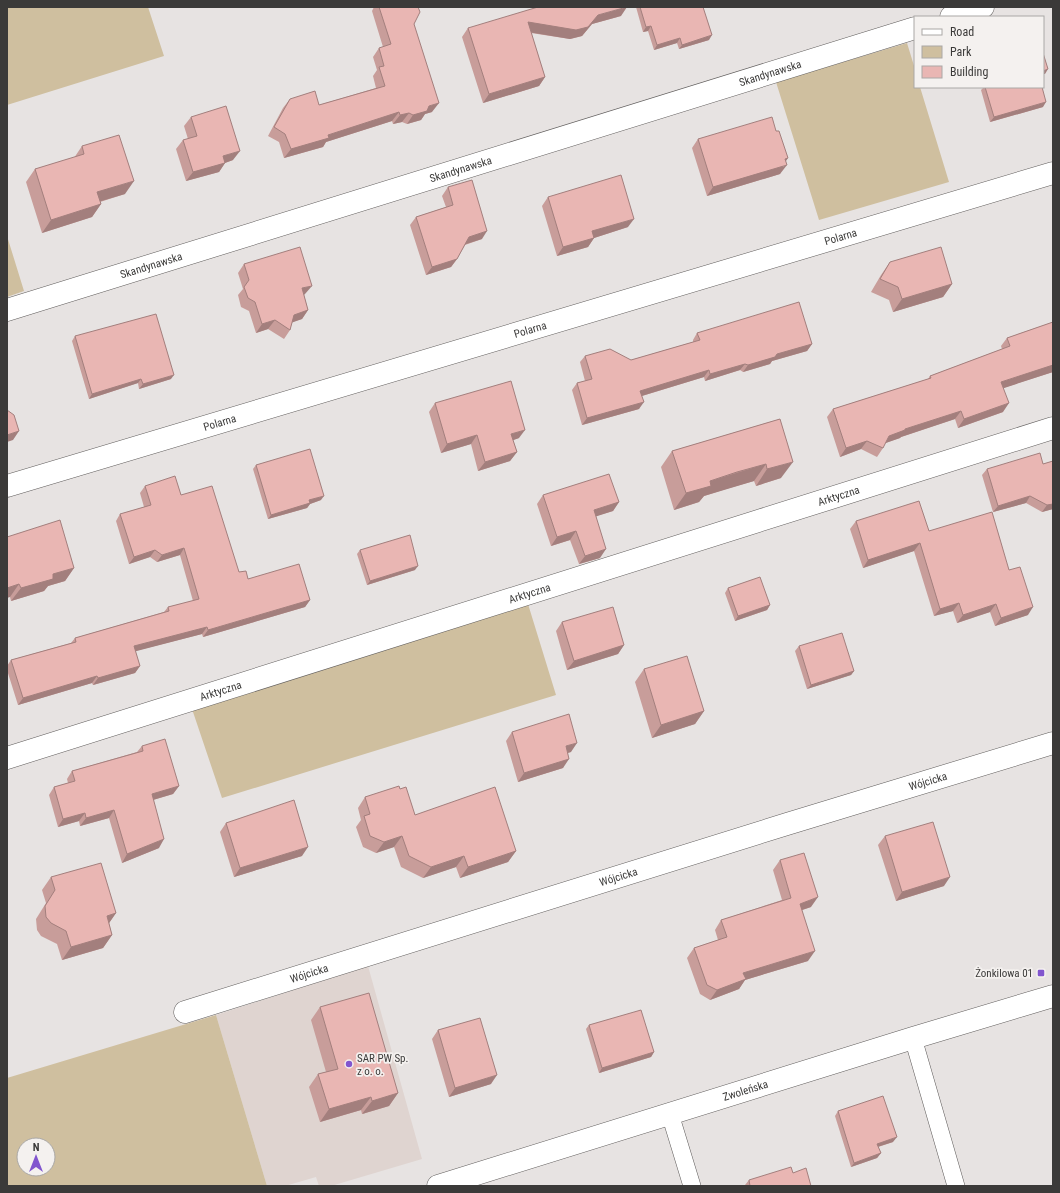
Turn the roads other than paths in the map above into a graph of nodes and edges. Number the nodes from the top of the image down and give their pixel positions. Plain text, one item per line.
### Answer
1 (983, 7) edge
2 (954, 16) edge
3 (914, 28) edge
4 (1053, 173) edge
5 (7, 310) edge
6 (1053, 428) edge
7 (7, 486) edge
8 (1053, 743) edge
9 (7, 758) edge
10 (1053, 996) edge
11 (185, 1012) dead end
12 (913, 1038) junction
13 (670, 1114) junction
14 (438, 1186) edge
15 (692, 1186) edge
16 (956, 1186) edge

1 - 2 street
3 - 5 street, Skandynawska
4 - 7 street, Polarna
6 - 9 street, Arktyczna
8 - 11 street, Wójcicka
10 - 12 street, Zwoleńska
12 - 13 street, Zwoleńska
12 - 16 lane
13 - 14 street, Zwoleńska
13 - 15 lane

